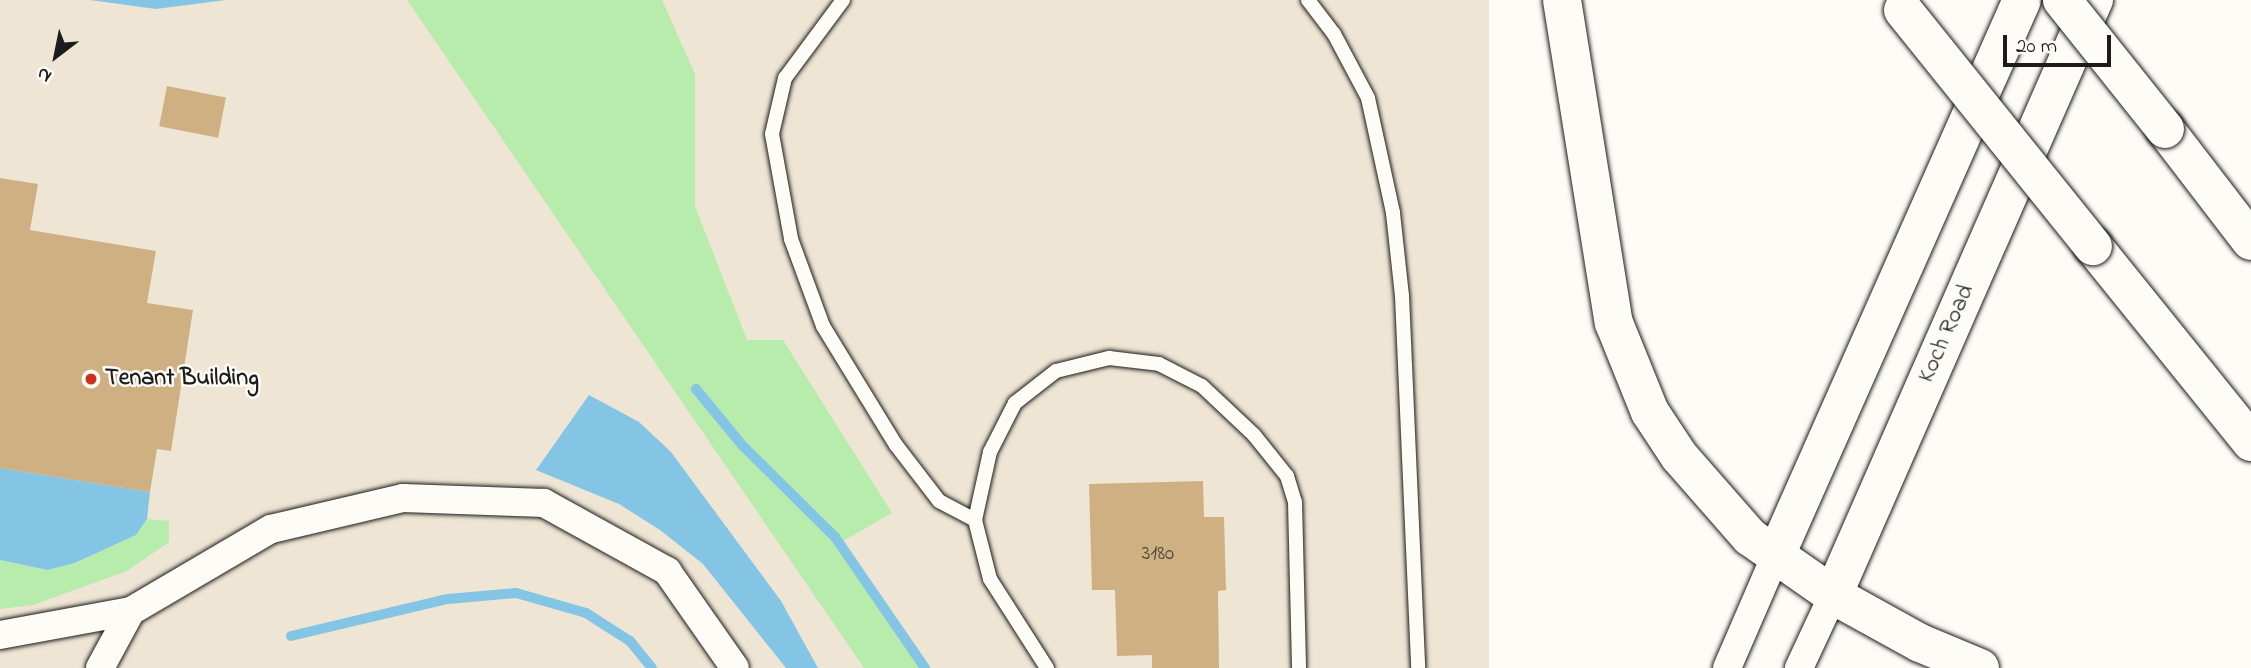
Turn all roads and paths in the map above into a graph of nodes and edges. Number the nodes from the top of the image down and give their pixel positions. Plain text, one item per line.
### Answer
1 (843, 0) edge
2 (1308, 0) edge
3 (1562, 0) edge
4 (2022, 0) edge
5 (2062, 0) edge
6 (2094, 0) edge
7 (1899, 5) edge
8 (2251, 241) edge
9 (2251, 442) edge
10 (975, 520) junction
11 (1776, 555) junction
12 (1833, 595) junction
13 (131, 611) junction
14 (0, 635) edge
15 (100, 668) edge
16 (735, 668) edge
17 (1046, 668) edge
18 (1299, 668) edge
19 (1418, 668) edge
20 (1727, 668) edge
21 (1799, 668) edge
22 (1980, 668) edge

1 - 10 lane
2 - 19 lane
3 - 11 main road
4 - 11 main road
5 - 8 main road, bridge
6 - 12 main road, Koch Road
7 - 9 main road, bridge
10 - 17 lane
10 - 18 lane
11 - 12 main road
11 - 20 street
12 - 21 street, Koch Road
12 - 22 main road
13 - 14 street
13 - 15 street
13 - 16 street

